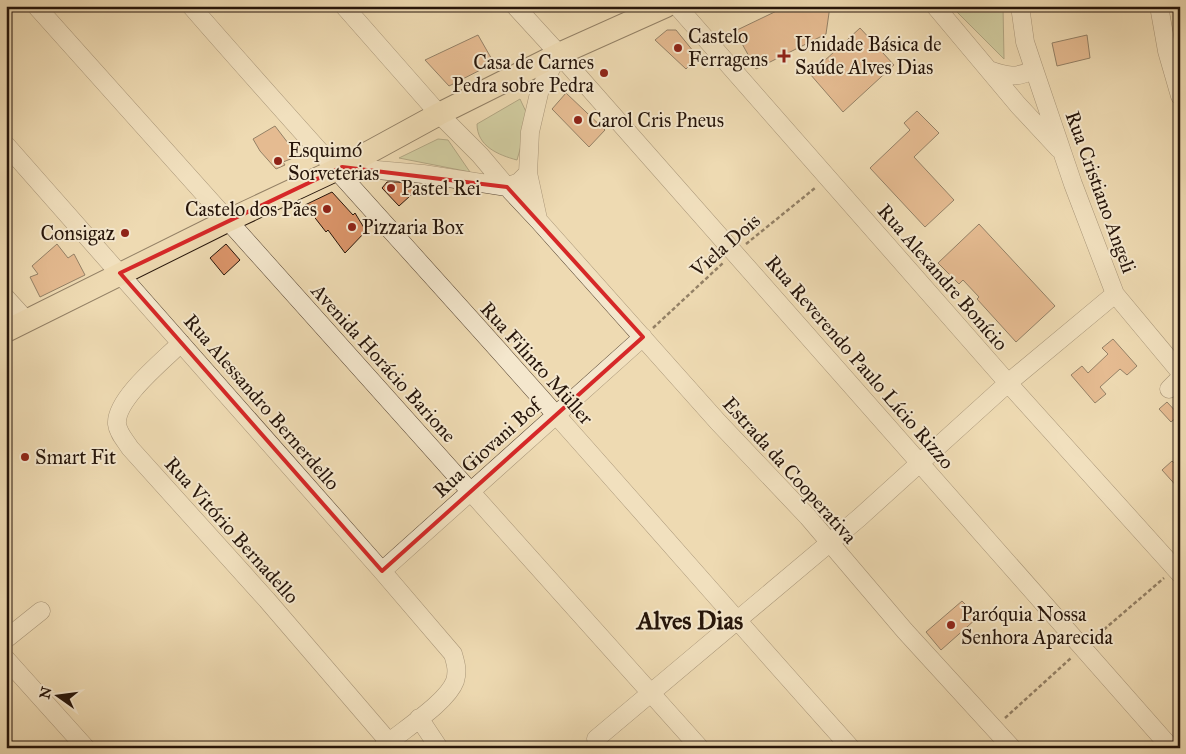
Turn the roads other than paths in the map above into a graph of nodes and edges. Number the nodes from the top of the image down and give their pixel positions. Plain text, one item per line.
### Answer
1 (36, 6) edge
2 (191, 6) edge
3 (515, 6) edge
4 (666, 6) edge
5 (677, 6) edge
6 (935, 6) edge
7 (1020, 6) edge
8 (1159, 6) edge
9 (345, 7) edge
10 (1173, 50) edge
11 (559, 54) junction
12 (1034, 69) junction
13 (989, 70) junction
14 (1180, 96) edge
15 (439, 114) junction
16 (6, 145) edge
17 (1063, 154) junction
18 (480, 155) junction
19 (338, 168) junction
20 (527, 174) junction
21 (506, 187) junction
22 (538, 220) junction
23 (227, 221) junction
24 (120, 273) junction
25 (1115, 294) junction
26 (6, 298) edge
27 (27, 321) junction
28 (6, 331) edge
29 (643, 338) junction
30 (181, 343) junction
31 (1180, 372) edge
32 (1008, 383) junction
33 (556, 415) junction
34 (920, 461) junction
35 (470, 492) junction
36 (828, 542) junction
37 (382, 571) junction
38 (1177, 571) edge
39 (41, 611) dead end
40 (736, 621) junction
41 (6, 639) edge
42 (6, 659) edge
43 (651, 693) junction
44 (419, 718) junction
45 (596, 739) dead end
46 (386, 745) edge
47 (86, 748) edge
48 (439, 748) edge
49 (700, 748) edge
50 (851, 748) edge
51 (1012, 748) edge
52 (1171, 748) edge

1 - 23 street, Avenida Horácio Barione
2 - 19 street, Rua Filinto Müller
3 - 11 street, Rua Reverendo Paulo Lício Rizzo
4 - 11 main road
5 - 32 street, Rua Alexandre Bonício
6 - 13 street
7 - 12 street, Rua Cristiano Angeli
8 - 10 street
9 - 15 street, Estrada da Cooperativa
10 - 14 street
11 - 15 main road
11 - 20 street
11 - 34 street, Rua Reverendo Paulo Lício Rizzo
12 - 13 street
12 - 17 street, Rua Cristiano Angeli
13 - 17 street
15 - 18 street, Estrada da Cooperativa
15 - 19 main road
16 - 24 street, Rua Alessandro Bernerdello
17 - 25 street, Rua Cristiano Angeli
18 - 20 street, Estrada da Cooperativa
18 - 21 street, Estrada da Cooperativa
19 - 21 street
19 - 23 main road
19 - 33 street, Rua Filinto Müller
20 - 21 street
20 - 22 street, Estrada da Cooperativa
21 - 22 street, Estrada da Cooperativa
22 - 29 street, Estrada da Cooperativa
23 - 24 main road
23 - 35 street, Avenida Horácio Barione
24 - 27 main road
24 - 30 street, Rua Alessandro Bernerdello
25 - 31 street, Rua Cristiano Angeli
25 - 32 street
26 - 27 street
27 - 28 main road
29 - 33 street, Rua Giovani Bof
29 - 36 street, Estrada da Cooperativa
30 - 37 street, Rua Alessandro Bernerdello
30 - 46 street, Rua Vitório Bernadello
32 - 34 street
32 - 38 street, Rua Alexandre Bonício
33 - 35 street, Rua Giovani Bof
33 - 40 street, Rua Filinto Müller
34 - 36 street
34 - 52 street, Rua Reverendo Paulo Lício Rizzo
35 - 37 street, Rua Giovani Bof
35 - 43 street, Avenida Horácio Barione
36 - 40 street
36 - 51 street, Estrada da Cooperativa
37 - 44 street, Rua Alessandro Bernerdello
39 - 41 street
40 - 43 street
40 - 50 street, Rua Filinto Müller
42 - 47 street
43 - 45 street
43 - 49 street, Avenida Horácio Barione
44 - 46 street
44 - 48 street

